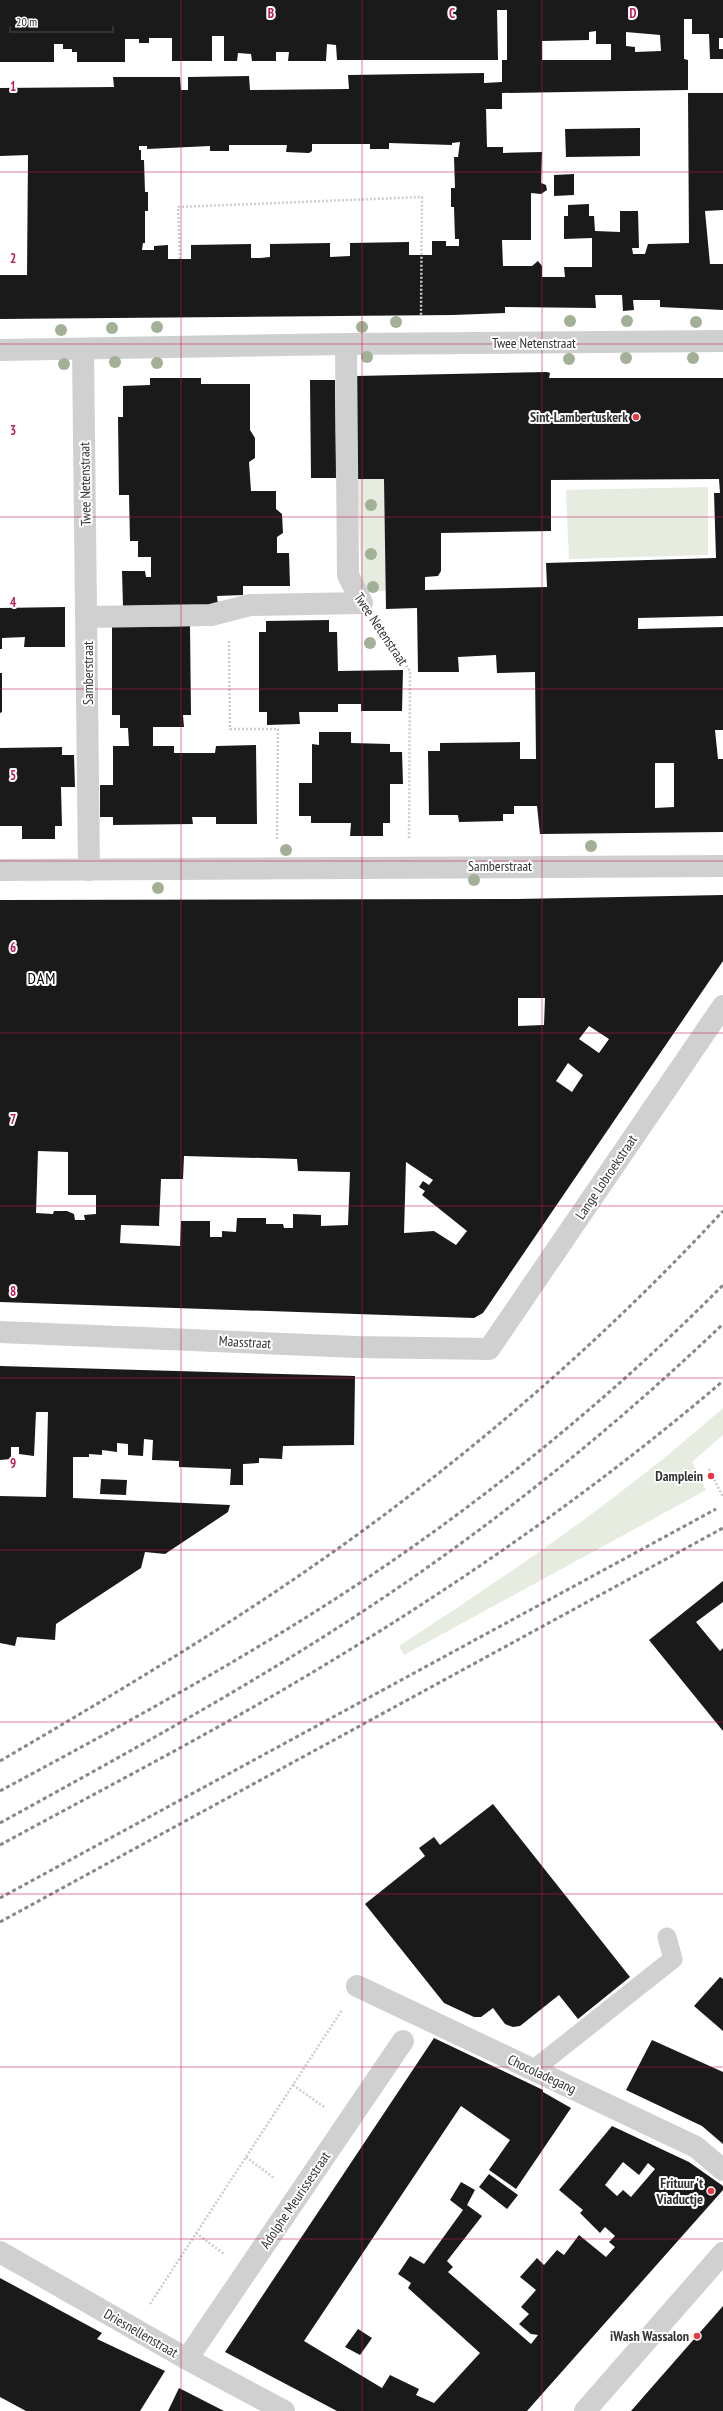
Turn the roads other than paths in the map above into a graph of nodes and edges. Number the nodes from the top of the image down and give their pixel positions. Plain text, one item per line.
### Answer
1 (723, 341) edge
2 (346, 344) junction
3 (0, 350) edge
4 (83, 350) junction
5 (87, 617) junction
6 (723, 866) edge
7 (0, 870) edge
8 (89, 870) junction
9 (723, 1006) edge
10 (0, 1332) edge
11 (489, 1349) joint
12 (667, 1937) dead end
13 (357, 1986) road end
14 (403, 2041) dead end
15 (533, 2070) junction
16 (723, 2170) edge
17 (0, 2252) edge
18 (723, 2253) edge
19 (187, 2359) junction
20 (284, 2411) edge
21 (586, 2411) edge

1 - 2 street, Twee Netenstraat
2 - 4 street, Twee Netenstraat
2 - 5 street, Twee Netenstraat
3 - 4 street, Twee Netenstraat
4 - 5 street, Twee Netenstraat
5 - 8 street, Samberstraat
6 - 8 street, Samberstraat
7 - 8 street, Samberstraat
9 - 11 street, Lange Lobroekstraat
10 - 11 street, Maasstraat
12 - 15 lane
13 - 15 street, Chocoladegang
14 - 19 street, Adolphe Meurissestraat
15 - 16 street, Chocoladegang
17 - 19 street, Driesnellenstraat
18 - 21 street
19 - 20 street, Driesnellenstraat

